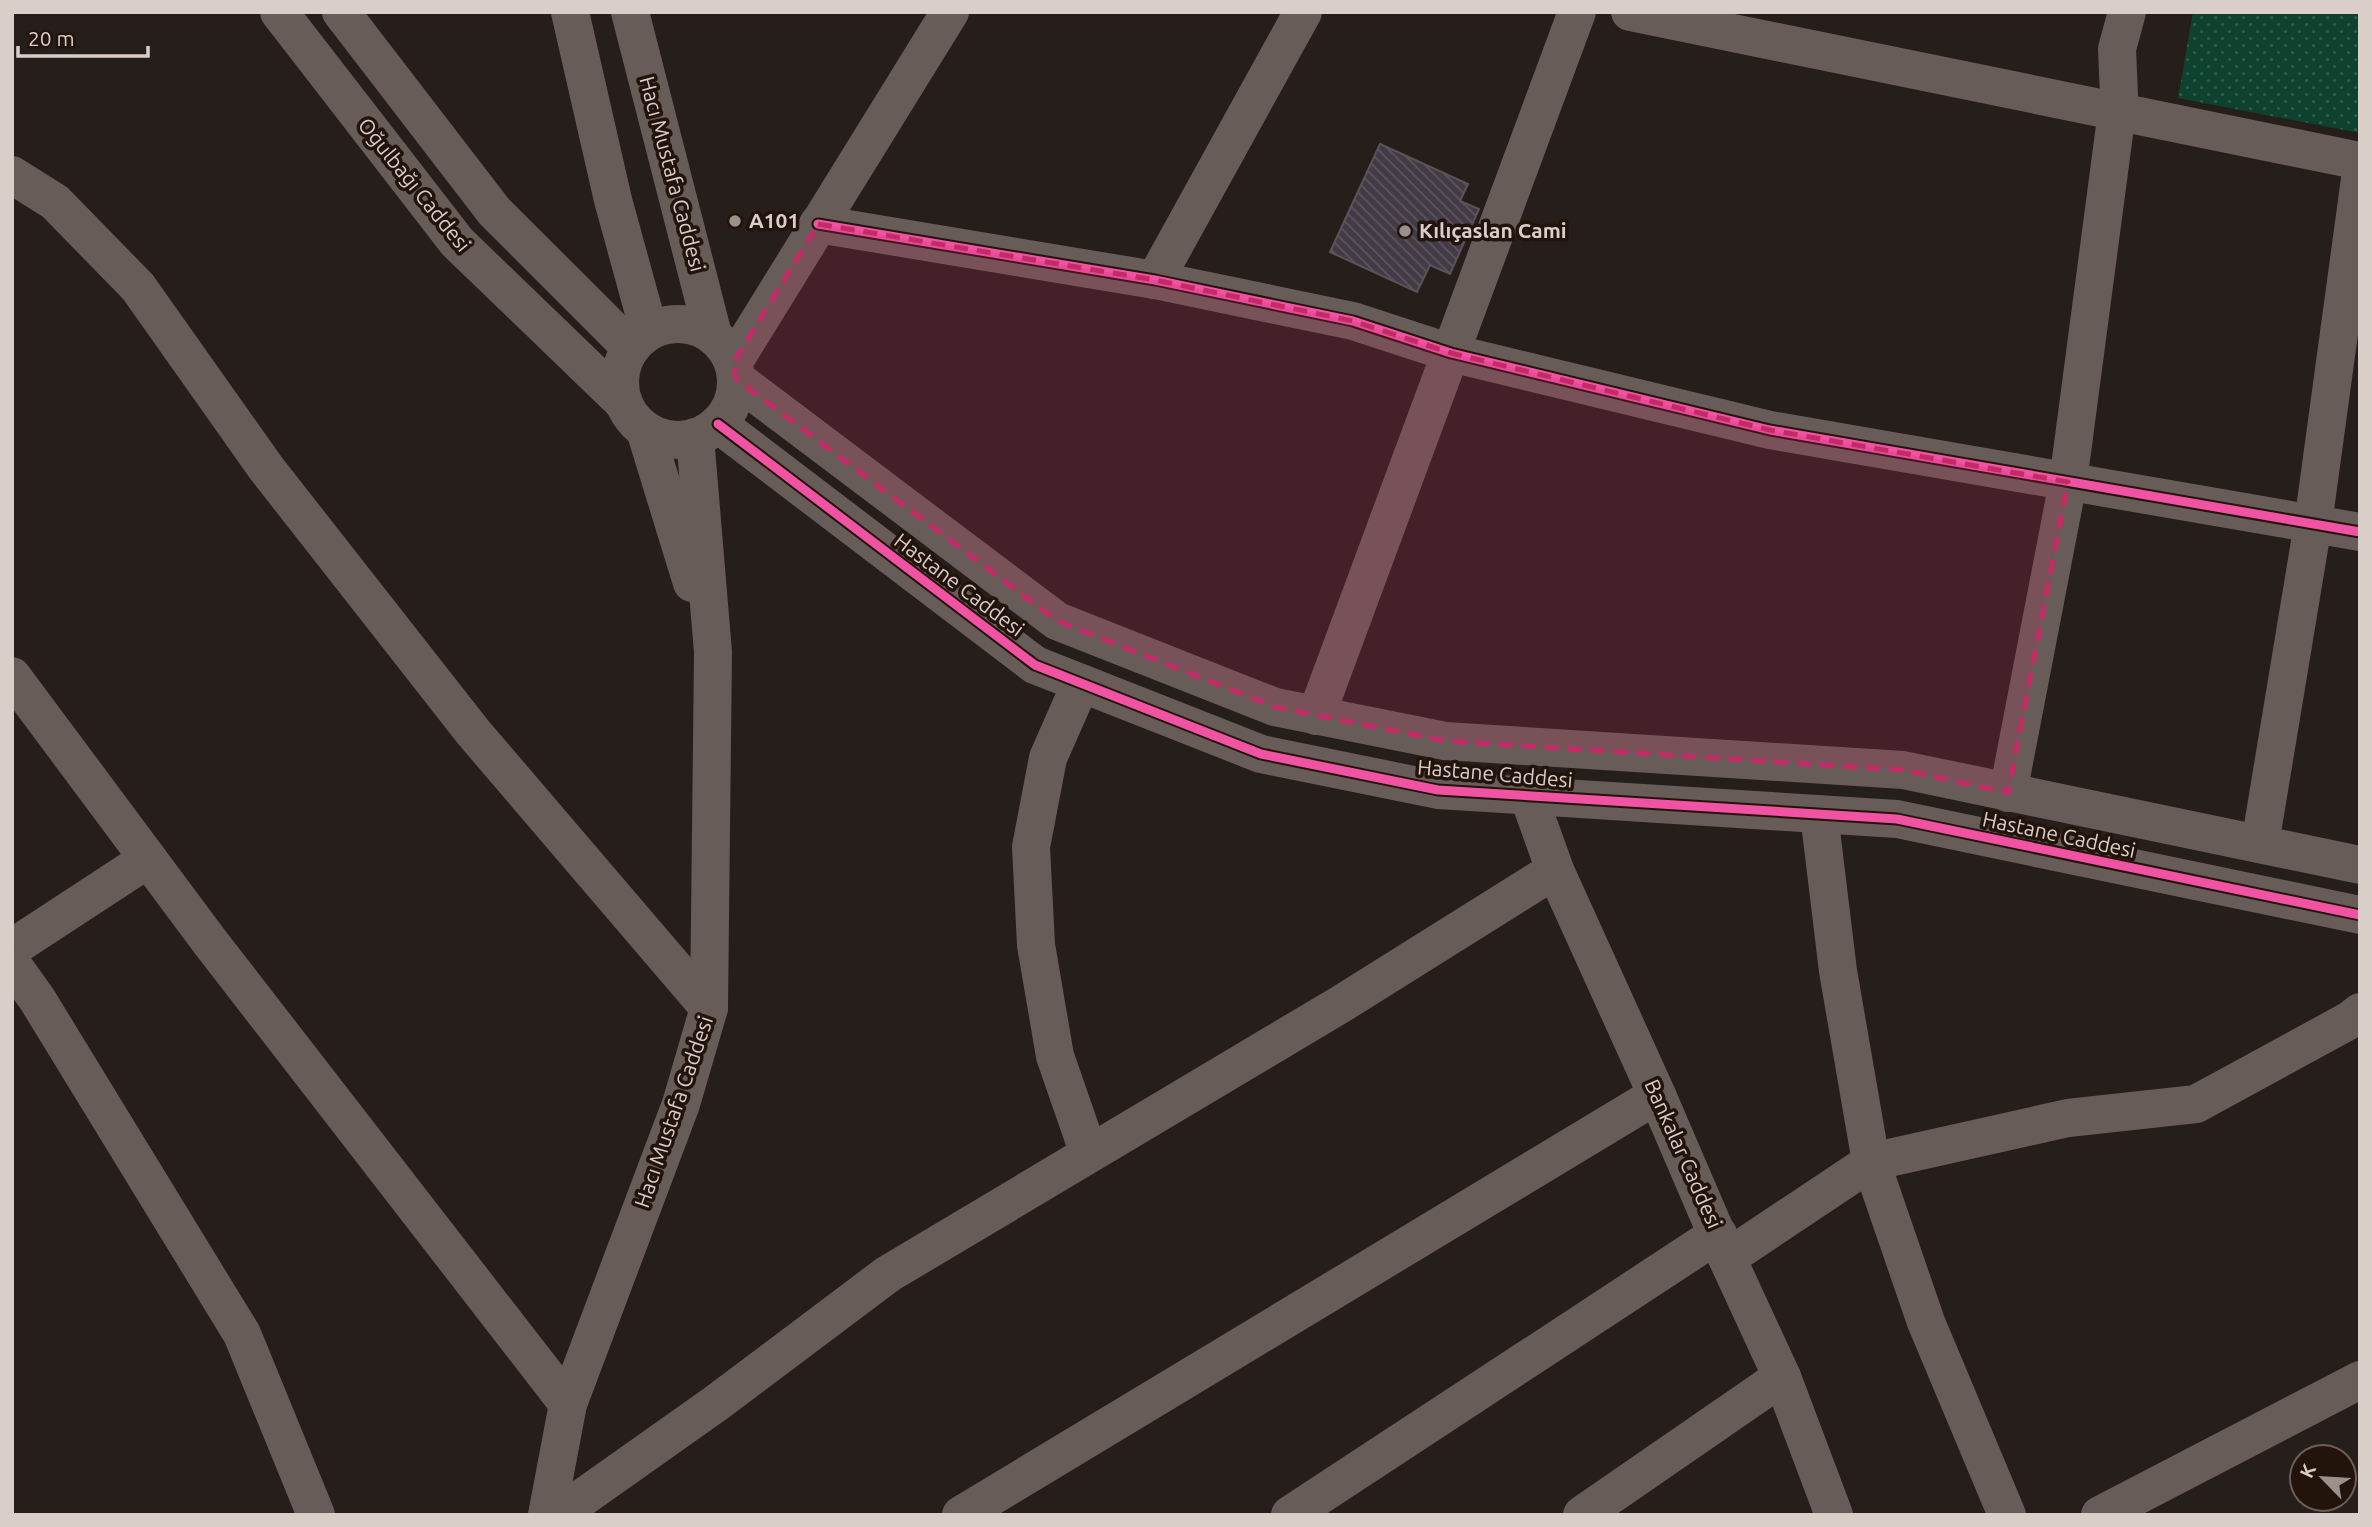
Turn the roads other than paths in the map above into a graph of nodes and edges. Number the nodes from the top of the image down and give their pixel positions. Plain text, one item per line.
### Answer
1 (279, 12) edge
2 (341, 12) edge
3 (570, 12) edge
4 (630, 12) edge
5 (950, 12) edge
6 (1303, 12) edge
7 (1577, 12) edge
8 (1630, 12) edge
9 (2127, 12) edge
10 (2153, 12) edge
11 (2118, 103) junction
12 (2360, 161) edge
13 (12, 175) edge
14 (2360, 179) edge
15 (818, 224) junction
16 (1155, 280) junction
17 (640, 340) junction
18 (1451, 353) junction
19 (728, 359) junction
20 (634, 416) junction
21 (707, 431) junction
22 (2068, 482) junction
23 (2313, 524) junction
24 (2360, 532) edge
25 (713, 652) junction
26 (12, 676) edge
27 (1081, 683) junction
28 (1316, 716) junction
29 (2008, 793) junction
30 (1528, 795) junction
31 (1819, 814) junction
32 (2260, 844) junction
33 (148, 859) junction
34 (2360, 865) edge
35 (1555, 870) junction
36 (2360, 915) edge
37 (12, 948) edge
38 (12, 964) edge
39 (709, 1008) junction
40 (2360, 1012) edge
41 (1657, 1095) junction
42 (1089, 1154) junction
43 (1871, 1162) junction
44 (1722, 1246) junction
45 (1782, 1377) junction
46 (2360, 1380) edge
47 (568, 1404) junction
48 (316, 1515) edge
49 (547, 1515) edge
50 (558, 1515) edge
51 (961, 1515) edge
52 (1290, 1515) edge
53 (1582, 1515) edge
54 (1834, 1515) edge
55 (2007, 1515) edge
56 (2100, 1515) edge

1 - 20 street, Oğulbağı Caddesi
2 - 17 street
3 - 17 street
4 - 19 street, Hacı Mustafa Caddesi
5 - 15 street
6 - 16 street
7 - 18 street
8 - 11 street
9 - 11 street
10 - 11 street
11 - 12 street
11 - 22 street
13 - 39 street
14 - 23 street
15 - 16 street
15 - 19 street
16 - 18 street
17 - 19 street
17 - 20 street
18 - 22 street
18 - 28 street
19 - 21 street
19 - 28 street, Hastane Caddesi
20 - 21 street
20 - 25 street
21 - 25 street
21 - 27 street, Hastane Caddesi
22 - 23 street
22 - 29 street
23 - 24 street
23 - 32 street
25 - 39 street, Hacı Mustafa Caddesi
26 - 33 street
27 - 30 street, Hastane Caddesi
27 - 42 street
28 - 29 street, Hastane Caddesi
29 - 32 street, Hastane Caddesi
30 - 31 street, Hastane Caddesi
30 - 35 street, Bankalar Caddesi
31 - 36 street, Hastane Caddesi
31 - 43 street
32 - 34 street, Hastane Caddesi
33 - 37 street
33 - 47 street
35 - 41 street, Bankalar Caddesi
35 - 42 street
38 - 48 street
39 - 47 street, Hacı Mustafa Caddesi
40 - 43 street
41 - 44 street, Bankalar Caddesi
41 - 51 street
42 - 50 street
43 - 44 street
43 - 55 street
44 - 45 street, Bankalar Caddesi
44 - 52 street
45 - 53 street
45 - 54 street, Bankalar Caddesi
46 - 56 street
47 - 49 street, Hacı Mustafa Caddesi

